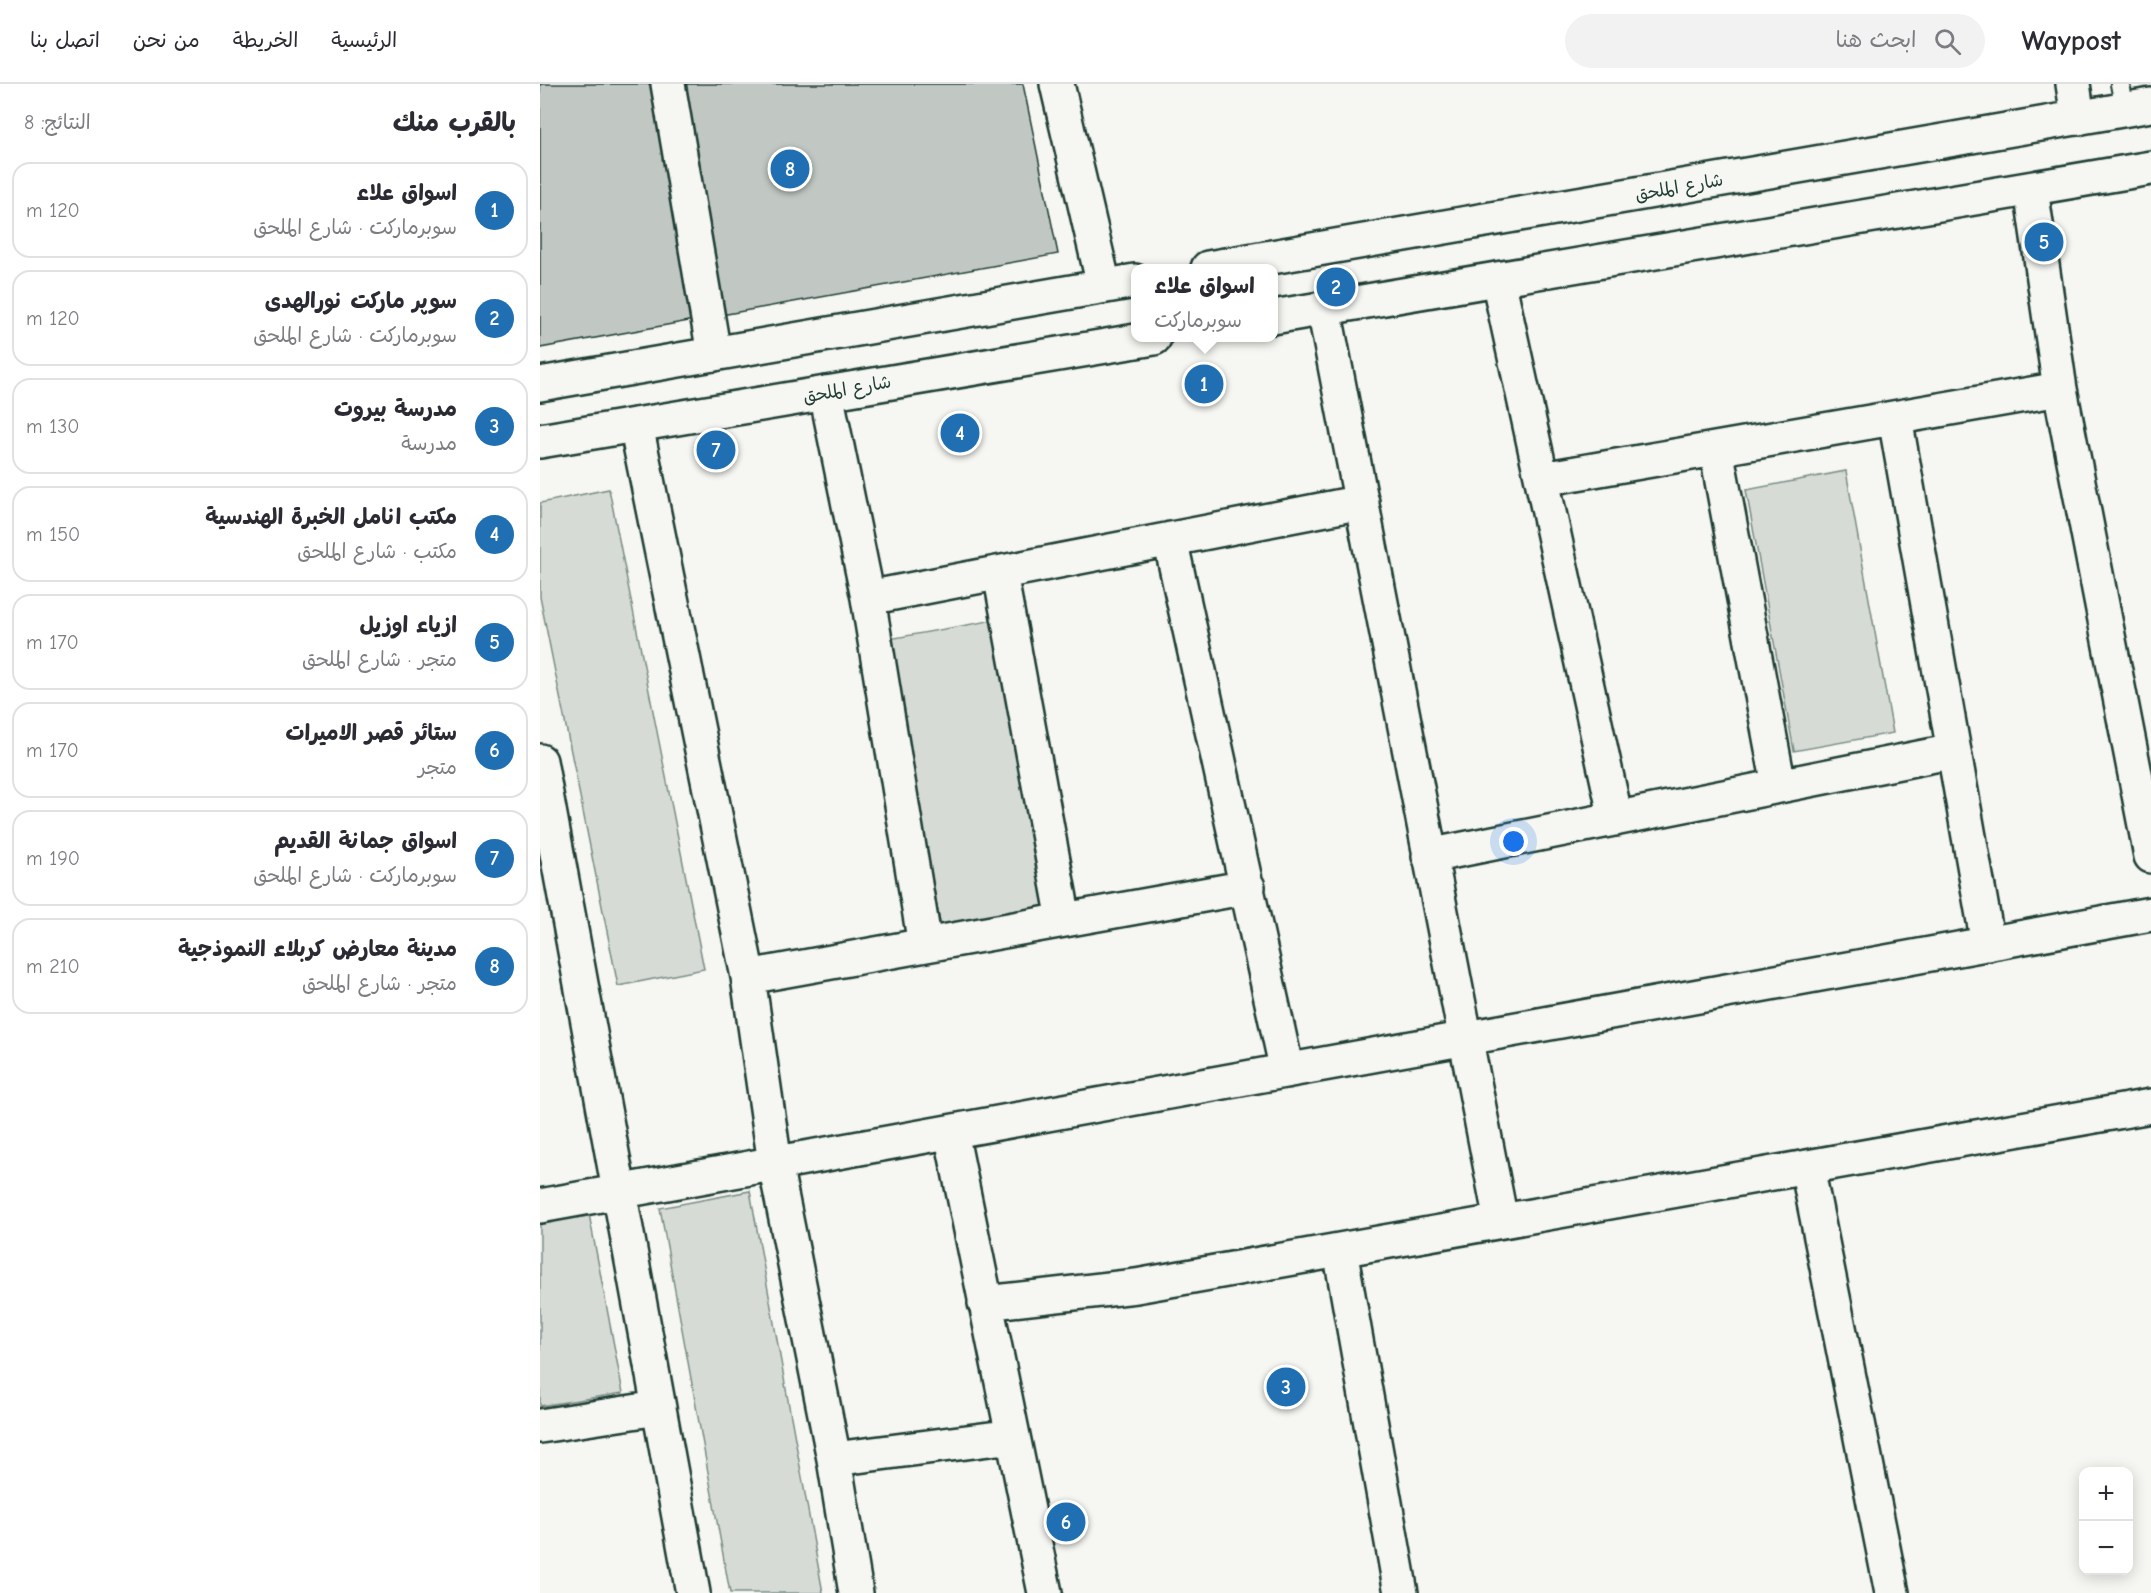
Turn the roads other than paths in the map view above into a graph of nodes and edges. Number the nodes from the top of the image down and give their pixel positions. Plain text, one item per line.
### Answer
1 (668, 84) edge
2 (1058, 84) edge
3 (2073, 84) edge
4 (2132, 100) edge
5 (2078, 118) junction
6 (2151, 168) edge
7 (2031, 189) junction
8 (1231, 264) edge
9 (1498, 279) junction
10 (1120, 284) edge
11 (1324, 309) junction
12 (1278, 316) edge
13 (1131, 342) edge
14 (714, 354) junction
15 (540, 384) edge
16 (2061, 389) junction
17 (826, 393) junction
18 (1895, 418) junction
19 (636, 425) junction
20 (540, 441) edge
21 (1716, 449) junction
22 (1542, 479) junction
23 (1362, 502) junction
24 (1170, 539) junction
25 (1000, 573) junction
26 (868, 598) junction
27 (2139, 722) edge
28 (1954, 751) junction
29 (540, 761) edge
30 (1779, 786) junction
31 (1616, 819) junction
32 (1429, 856) junction
33 (2151, 856) edge
34 (1248, 887) junction
35 (2151, 914) edge
36 (1064, 920) junction
37 (1988, 944) junction
38 (925, 945) junction
39 (748, 977) junction
40 (1464, 1039) junction
41 (1287, 1071) junction
42 (2151, 1106) edge
43 (951, 1132) junction
44 (776, 1164) junction
45 (1807, 1167) junction
46 (618, 1192) junction
47 (540, 1206) edge
48 (1501, 1221) junction
49 (1340, 1250) junction
50 (985, 1303) junction
51 (658, 1408) junction
52 (540, 1425) edge
53 (1013, 1436) junction
54 (834, 1459) junction
55 (693, 1593) edge
56 (856, 1593) edge
57 (1045, 1593) edge
58 (1401, 1593) edge
59 (1892, 1593) edge

1 - 14 street
2 - 10 street
3 - 5 street
4 - 5 street, شارع الملحق
5 - 8 street, شارع الملحق
6 - 7 street
7 - 9 street
7 - 16 street
9 - 11 street
9 - 22 street
10 - 14 street
11 - 12 street
11 - 23 street
13 - 17 street, شارع الملحق
14 - 15 street
16 - 18 street
16 - 27 street
17 - 19 street, شارع الملحق
17 - 26 street
18 - 21 street
18 - 28 street
19 - 20 street, شارع الملحق
19 - 39 street
21 - 22 street
21 - 30 street
22 - 31 street
23 - 24 street
23 - 32 street
24 - 25 street
24 - 34 street
25 - 26 street
25 - 36 street
26 - 38 street
27 - 33 street
28 - 30 street
28 - 37 street
29 - 46 street
30 - 31 street
31 - 32 street
32 - 40 street
34 - 36 street
34 - 41 street
35 - 37 street
36 - 38 street
37 - 40 street
38 - 39 street
39 - 44 street
40 - 41 street
40 - 48 street
41 - 43 street
42 - 45 street
43 - 44 street
43 - 50 street
44 - 46 street
44 - 54 street
45 - 48 street
45 - 59 street
46 - 47 street
46 - 51 street
48 - 49 street
49 - 50 street
49 - 58 street
50 - 53 street
51 - 52 street
51 - 55 street
53 - 54 street
53 - 57 street
54 - 56 street

